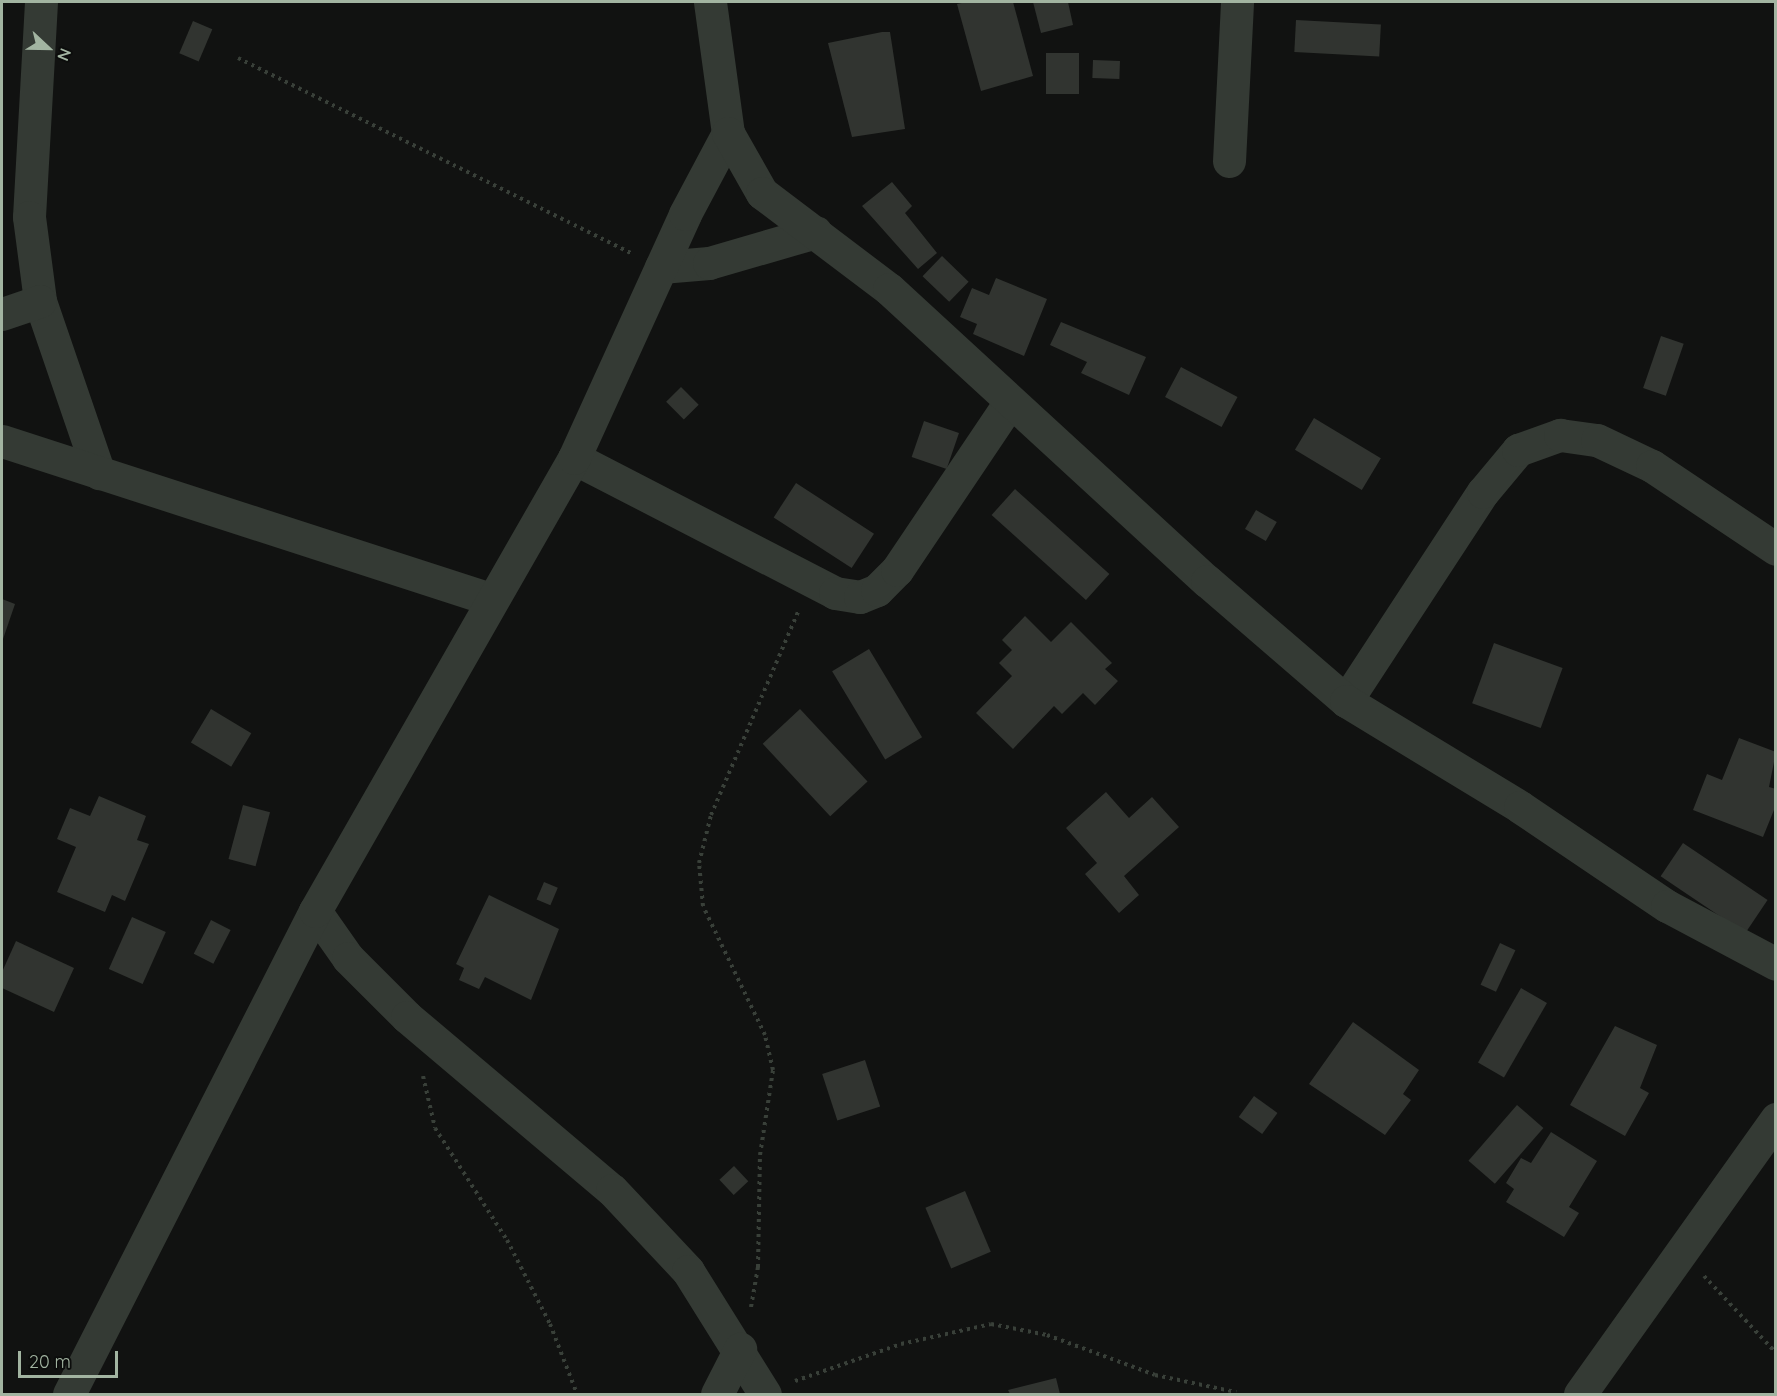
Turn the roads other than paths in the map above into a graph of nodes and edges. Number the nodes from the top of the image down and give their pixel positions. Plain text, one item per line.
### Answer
1 (41, 2) edge
2 (710, 2) edge
3 (1237, 2) edge
4 (728, 133) junction
5 (1229, 161) dead end
6 (816, 232) junction
7 (661, 267) junction
8 (40, 301) junction
9 (2, 314) edge
10 (1010, 402) junction
11 (2, 441) edge
12 (574, 458) junction
13 (99, 473) junction
14 (1776, 549) edge
15 (490, 599) junction
16 (1346, 701) junction
17 (315, 910) junction
18 (1776, 964) edge
19 (1776, 1119) edge
20 (740, 1349) junction
21 (764, 1393) edge
22 (69, 1395) edge
23 (717, 1395) edge
24 (1580, 1395) edge

1 - 8 street
2 - 4 street
3 - 5 street
4 - 6 street
4 - 7 street
6 - 7 street
6 - 10 street
7 - 12 street
8 - 9 street
8 - 13 street
10 - 12 street
10 - 16 street
11 - 13 street
12 - 15 street
13 - 15 street
14 - 16 street
15 - 17 street
16 - 18 street
17 - 20 street
17 - 22 street
19 - 24 street
20 - 21 street
20 - 23 street

